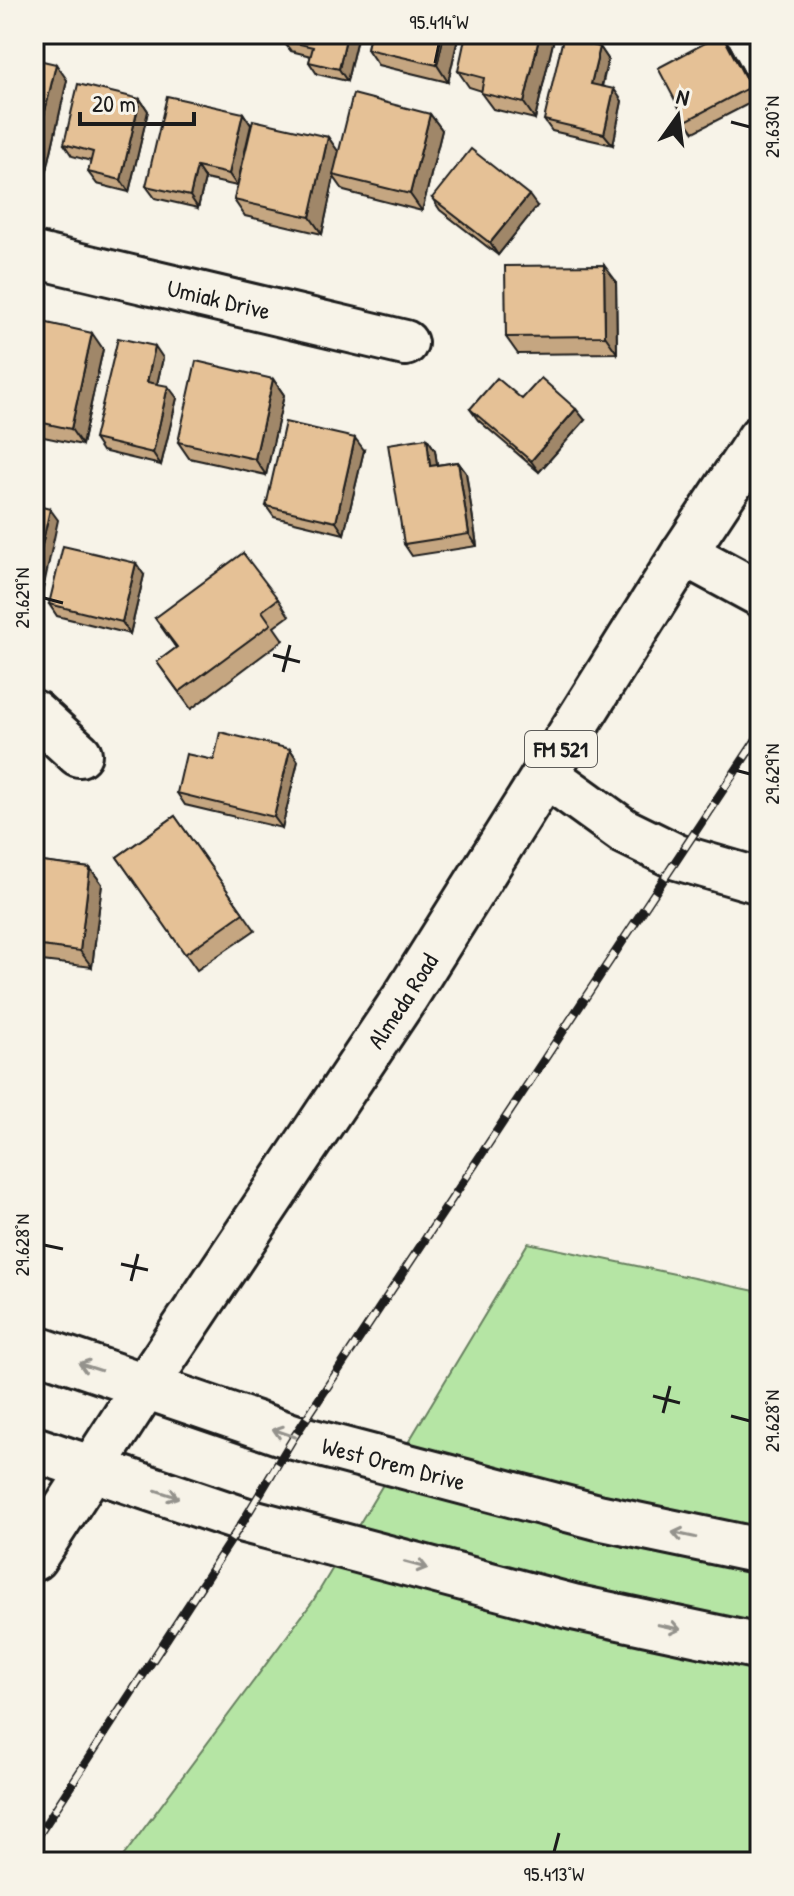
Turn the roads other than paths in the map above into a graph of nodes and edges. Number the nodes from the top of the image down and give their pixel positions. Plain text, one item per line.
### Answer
1 (34, 255) edge
2 (405, 343) dead end
3 (760, 438) edge
4 (684, 553) junction
5 (760, 594) edge
6 (34, 713) edge
7 (79, 754) dead end
8 (545, 774) junction
9 (760, 881) edge
10 (34, 1348) edge
11 (146, 1385) junction
12 (34, 1449) edge
13 (93, 1469) junction
14 (760, 1551) edge
15 (34, 1558) edge
16 (760, 1647) edge

1 - 2 main road, Umiak Drive
3 - 4 main road, Almeda Road / FM 521
4 - 5 main road
4 - 8 main road, Almeda Road / FM 521
6 - 7 main road
8 - 9 main road
8 - 11 main road, Almeda Road / FM 521
11 -> 10 main road, West Orem Drive
11 - 13 main road, Almeda Road / FM 521
14 -> 11 main road, West Orem Drive
12 - 13 main road
13 - 15 main road, Almeda Road / FM 521
13 -> 16 main road

